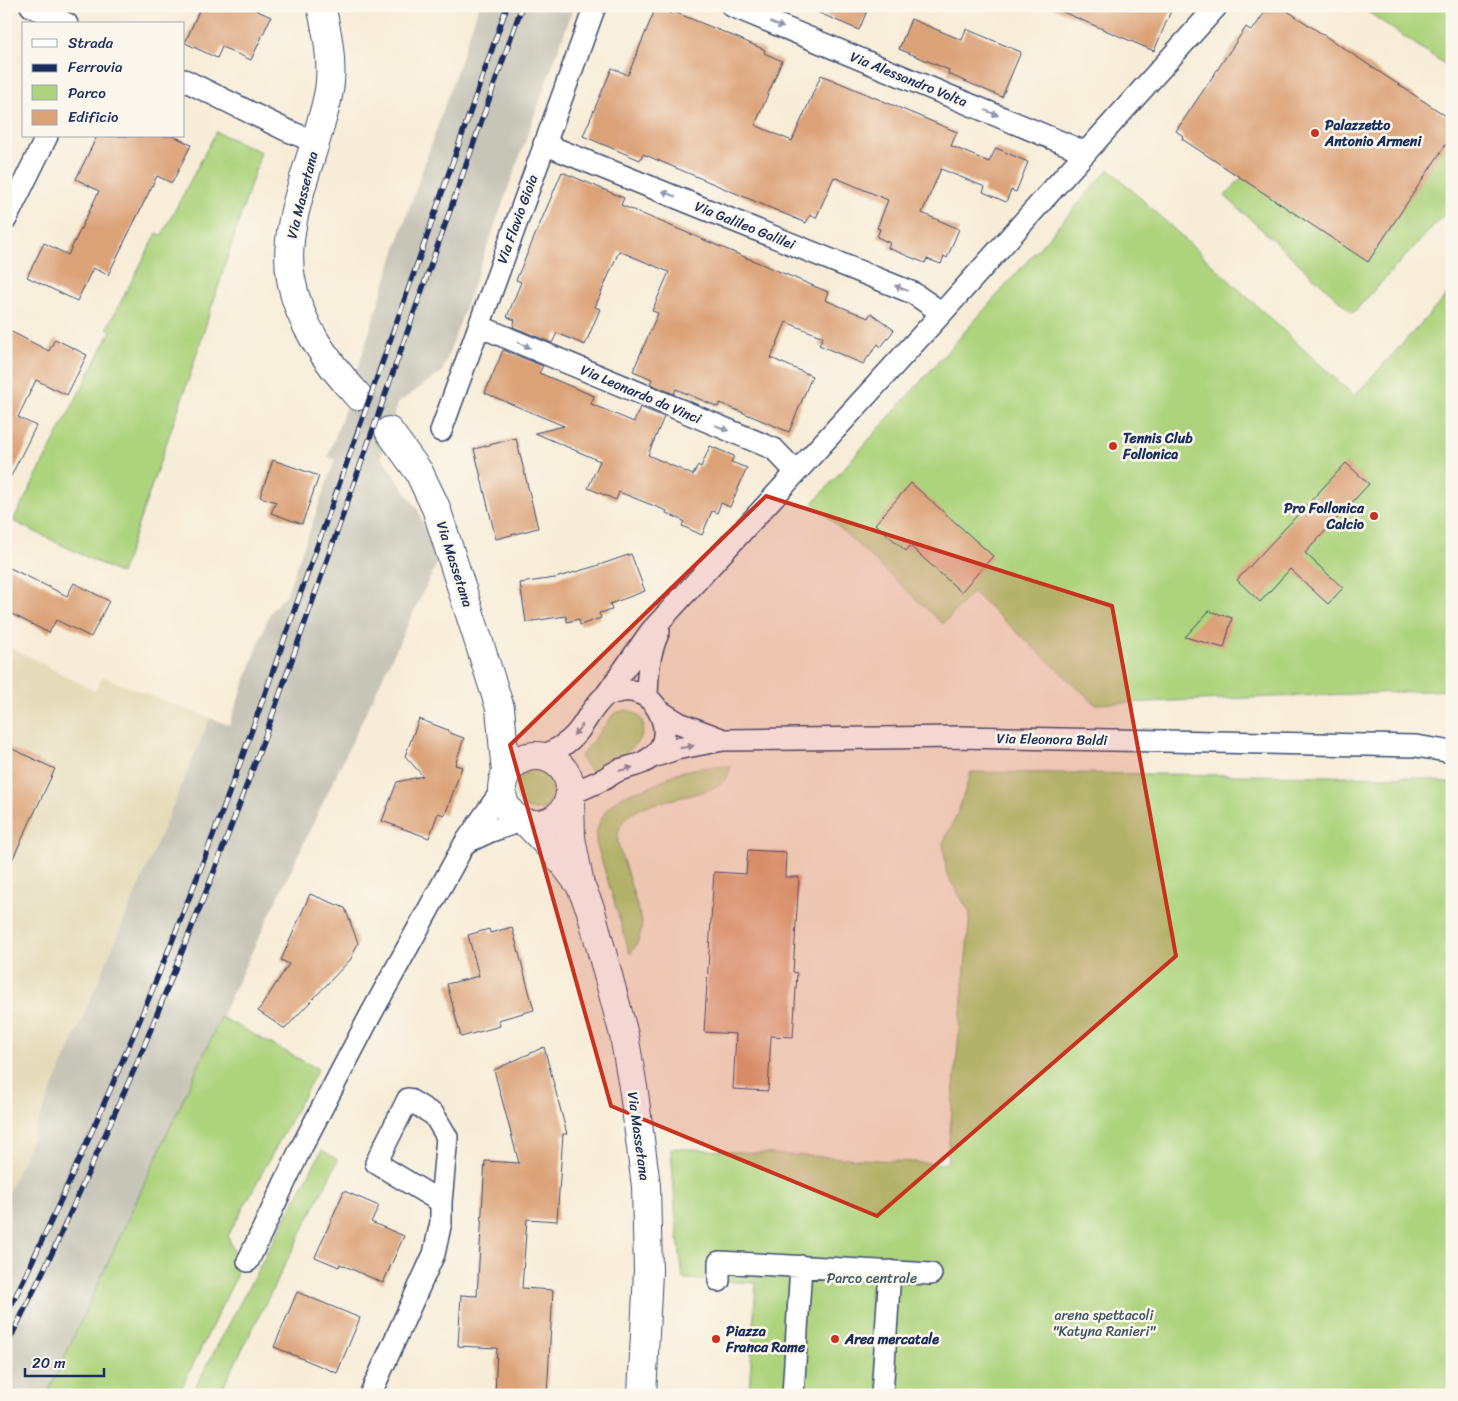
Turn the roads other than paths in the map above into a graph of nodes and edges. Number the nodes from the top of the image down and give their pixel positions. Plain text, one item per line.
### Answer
1 (31, 6) edge
2 (321, 6) edge
3 (595, 6) edge
4 (732, 6) edge
5 (1217, 6) edge
6 (63, 22) edge
7 (185, 80) edge
8 (47, 138) edge
9 (316, 142) junction
10 (544, 144) junction
11 (1085, 152) junction
12 (6, 219) edge
13 (942, 313) junction
14 (479, 326) junction
15 (358, 396) tunnel mouth
16 (389, 430) tunnel mouth
17 (441, 431) dead end
18 (796, 472) junction
19 (667, 613) junction
20 (606, 695) junction
21 (653, 704) junction
22 (500, 708) junction
23 (724, 740) junction
24 (1452, 752) edge
25 (540, 756) junction
26 (650, 758) junction
27 (504, 782) junction
28 (570, 797) junction
29 (524, 822) junction
30 (465, 843) junction
31 (580, 885) junction
32 (441, 1202) junction
33 (248, 1261) dead end
34 (801, 1266) junction
35 (890, 1271) junction
36 (931, 1274) dead end
37 (719, 1281) dead end
38 (370, 1395) edge
39 (642, 1395) edge
40 (793, 1395) edge
41 (882, 1395) edge

1 - 6 street
2 - 9 main road, Via Massetana
3 - 10 street, Via Flavio Gioia
4 -> 11 street, Via Alessandro Volta
5 - 11 street
7 - 9 street
8 - 12 street
9 - 15 main road, Via Massetana
13 -> 10 street, Via Galileo Galilei
10 - 14 street, Via Flavio Gioia
11 - 13 street
13 - 18 street
14 - 17 street, Via Flavio Gioia
14 -> 18 street, Via Leonardo da Vinci
16 - 22 main road, Via Massetana
18 - 19 street
19 - 20 street
19 - 21 street
20 - 21 street, Via Eleonora Baldi
20 -> 25 street
21 - 23 street, Via Eleonora Baldi
21 - 26 street
22 - 25 main road, Via Massetana
22 - 27 main road, Via Massetana
23 - 24 street, Via Eleonora Baldi
26 -> 23 street
25 - 27 main road
25 - 28 main road, Via Massetana
28 -> 26 street
27 - 29 main road, Via Massetana
27 - 30 street
28 - 29 main road
28 - 31 main road, Via Massetana
29 - 30 street
29 - 31 main road, Via Massetana
30 - 33 street
31 - 39 main road, Via Massetana
32 - 32 street
32 - 38 street
34 - 35 street
34 - 37 street
34 - 40 street
35 - 36 street
35 - 41 street

